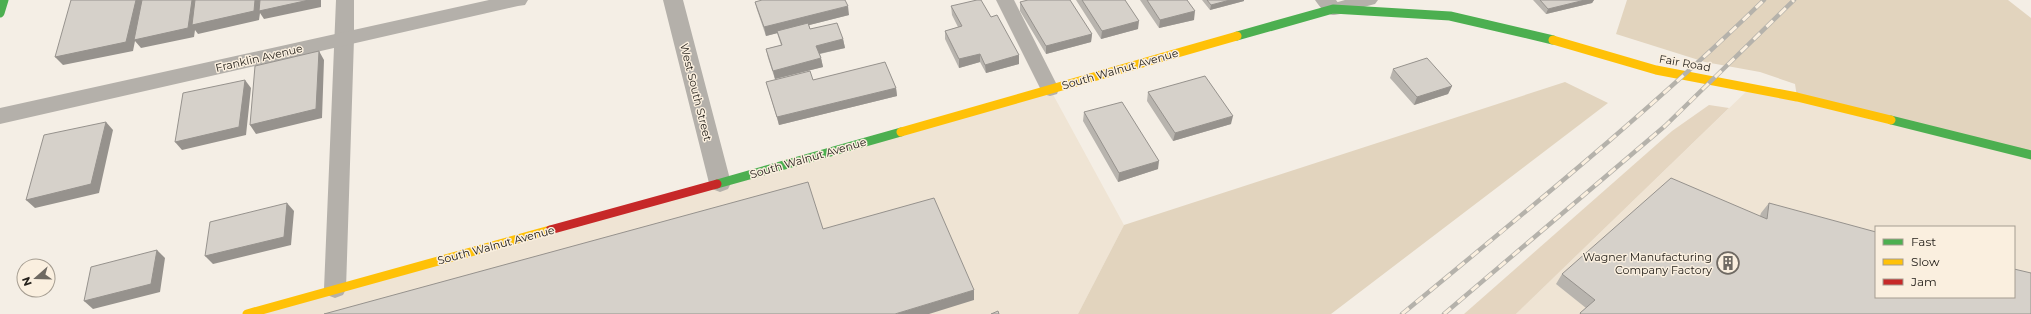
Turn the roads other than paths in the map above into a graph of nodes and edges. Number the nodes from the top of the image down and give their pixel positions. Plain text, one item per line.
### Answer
1 (4, 0) edge
2 (345, 0) edge
3 (518, 0) edge
4 (673, 0) edge
5 (1005, 0) edge
6 (1369, 0) edge
7 (1329, 5) edge
8 (0, 13) edge
9 (345, 39) junction
10 (1050, 89) junction
11 (0, 116) edge
12 (2031, 155) edge
13 (720, 183) junction
14 (335, 290) junction
15 (247, 314) edge

1 - 8 main road
2 - 9 lane
3 - 9 street, Franklin Avenue
4 - 13 street, West South Street
5 - 10 lane
6 - 7 lane, South Walnut Avenue
7 - 10 main road, South Walnut Avenue
7 - 12 main road, Fair Road
9 - 11 street, Franklin Avenue
9 - 14 lane
10 - 13 main road, South Walnut Avenue
13 - 14 main road, South Walnut Avenue
14 - 15 main road, South Walnut Avenue

